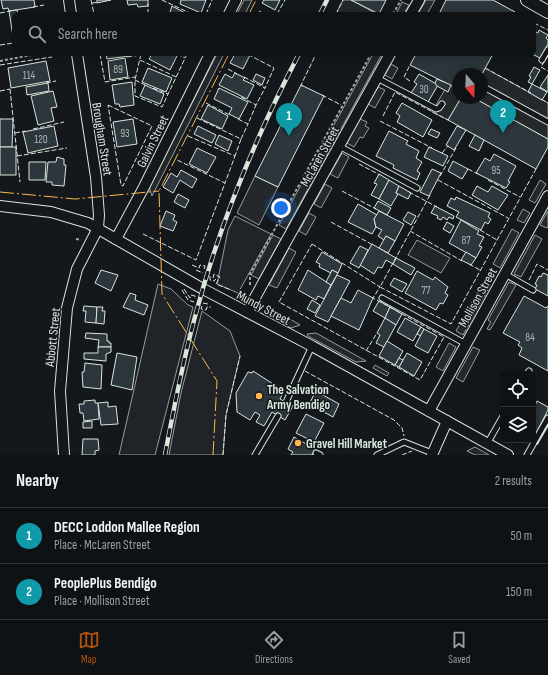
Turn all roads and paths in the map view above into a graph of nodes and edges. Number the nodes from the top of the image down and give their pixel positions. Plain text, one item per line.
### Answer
1 (69, 0) edge
2 (236, 0) edge
3 (401, 0) edge
4 (419, 0) edge
5 (527, 0) edge
6 (71, 12) edge
7 (230, 12) edge
8 (394, 12) edge
9 (412, 12) edge
10 (548, 12) edge
11 (548, 50) edge
12 (26, 56) edge
13 (77, 56) edge
14 (209, 56) edge
15 (370, 56) edge
16 (389, 56) edge
17 (542, 60) dead end
18 (0, 61) edge
19 (377, 78) junction
20 (488, 89) edge
21 (442, 104) dead end
22 (548, 122) edge
23 (339, 146) junction
24 (417, 188) dead end
25 (548, 196) edge
26 (0, 206) edge
27 (98, 228) junction
28 (76, 239) dead end
29 (116, 240) junction
30 (82, 241) dead end
31 (505, 274) junction
32 (533, 290) dead end
33 (231, 292) dead end
34 (382, 298) dead end
35 (247, 312) junction
36 (466, 344) junction
37 (312, 346) junction
38 (286, 402) dead end
39 (429, 412) junction
40 (278, 416) dead end
41 (548, 418) edge
42 (447, 421) junction
43 (500, 421) edge
44 (487, 444) junction
45 (432, 454) edge
46 (64, 455) edge
47 (255, 455) edge
48 (377, 455) edge
49 (508, 455) edge
50 (527, 455) edge

1 - 6 street
2 - 7 street
3 - 8 path
4 - 9 street
5 - 10 street
11 - 17 lane
12 - 18 path
13 - 27 street, Brougham Street
14 - 29 street, Galvin Street
15 - 33 path
16 - 19 street, McLaren Street
19 - 21 lane
19 - 23 street, McLaren Street
20 - 22 lane
23 - 24 lane
23 - 35 street, McLaren Street
25 - 31 street, Mollison Street
26 - 27 street, Mundy Street
27 - 29 street, Mundy Street
27 - 46 street, Abbott Street
28 - 30 path
29 - 35 street, Mundy Street
31 - 32 lane
31 - 36 street, Mollison Street
34 - 36 lane
35 - 37 street, Mundy Street
36 - 39 street, Mollison Street
37 - 38 lane
37 - 39 street, Mundy Street
39 - 42 street, Mundy Street
40 - 47 lane
41 - 50 lane
42 - 44 street, Mundy Street
42 - 45 street
43 - 44 lane
44 - 49 street, Mundy Street
45 - 48 lane

